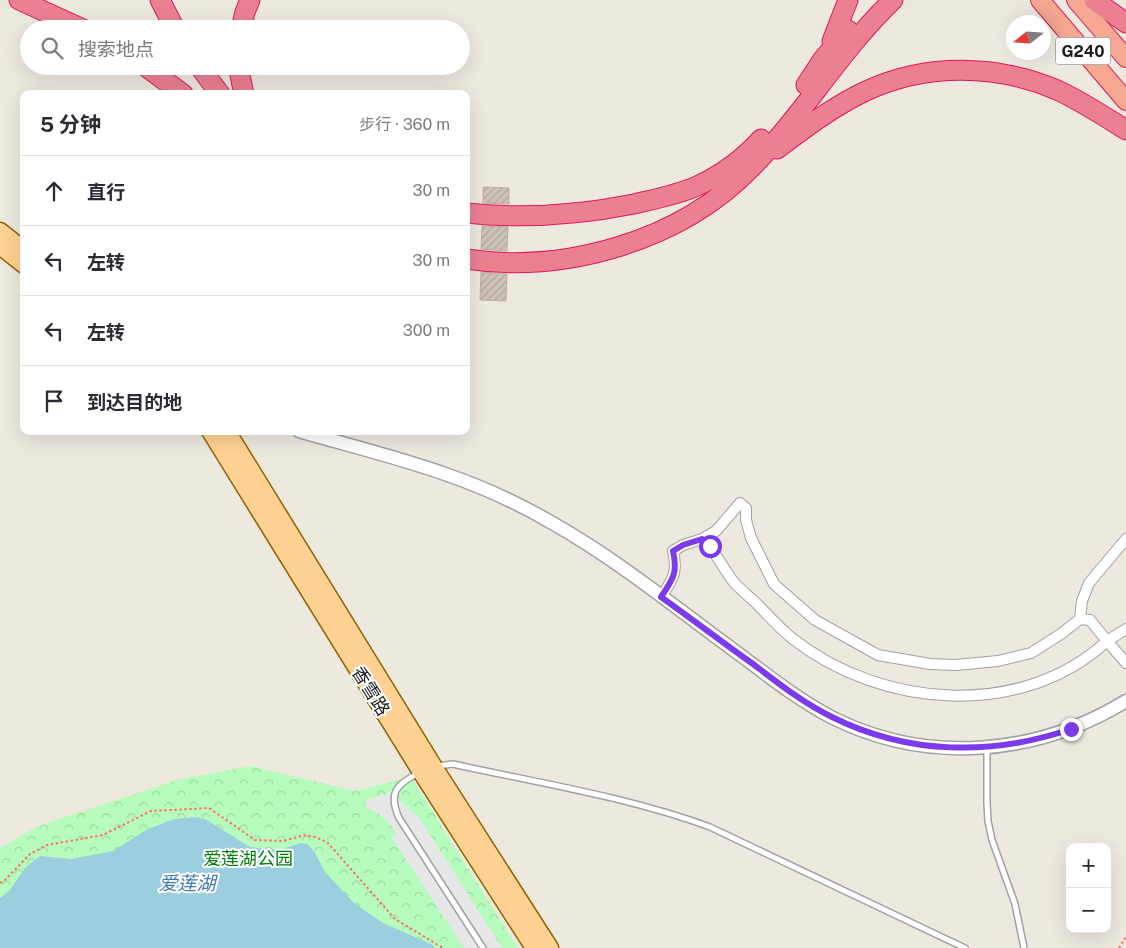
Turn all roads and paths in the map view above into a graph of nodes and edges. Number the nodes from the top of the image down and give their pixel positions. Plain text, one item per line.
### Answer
1 (19, 0) edge
2 (149, 0) edge
3 (160, 0) edge
4 (250, 0) edge
5 (848, 0) edge
6 (877, 0) edge
7 (893, 0) edge
8 (1040, 0) edge
9 (1076, 0) edge
10 (1094, 0) edge
11 (63, 20) edge
12 (159, 20) edge
13 (170, 20) edge
14 (243, 20) edge
15 (1126, 23) edge
16 (1126, 58) edge
17 (823, 59) junction
18 (157, 75) edge
19 (193, 75) edge
20 (206, 75) edge
21 (240, 75) edge
22 (178, 90) edge
23 (204, 90) edge
24 (217, 90) edge
25 (243, 90) edge
26 (1126, 101) edge
27 (1126, 130) edge
28 (752, 168) junction
29 (470, 213) edge
30 (0, 231) edge
31 (0, 246) edge
32 (20, 247) edge
33 (470, 259) edge
34 (20, 262) edge
35 (213, 435) edge
36 (229, 435) edge
37 (313, 435) edge
38 (702, 539) junction
39 (1126, 539) edge
40 (661, 597) junction
41 (1080, 619) junction
42 (1126, 629) edge
43 (1108, 641) junction
44 (1126, 663) edge
45 (1126, 701) edge
46 (987, 748) junction
47 (428, 769) junction
48 (0, 883) edge
49 (1022, 936) junction
50 (1126, 937) edge
51 (443, 948) edge
52 (484, 948) edge
53 (534, 948) edge
54 (550, 948) edge
55 (964, 948) edge
56 (1019, 948) edge
57 (1024, 948) edge
58 (1119, 948) edge

1 - 11 highway
2 - 12 highway
3 - 13 highway
4 - 14 highway
5 - 17 highway
6 - 17 highway
7 - 28 highway
8 - 26 highway, G240
9 - 16 highway, G240
10 - 15 highway
17 - 29 highway
18 - 22 highway
19 - 23 highway
20 - 24 highway
21 - 25 highway
27 - 28 highway
28 - 33 highway
30 - 32 main road
31 - 34 main road
35 - 47 main road, 香雪路
36 - 47 main road, 香雪路
37 - 40 street
38 - 40 street
38 - 41 street
38 - 43 street
39 - 41 street
40 - 46 street
41 - 43 street
42 - 43 street
43 - 44 street
45 - 46 street
46 - 49 lane
47 - 52 lane
47 - 53 main road, 香雪路
47 - 54 main road, 香雪路
47 - 55 lane
48 - 51 path
49 - 56 lane
49 - 57 lane
50 - 58 path

